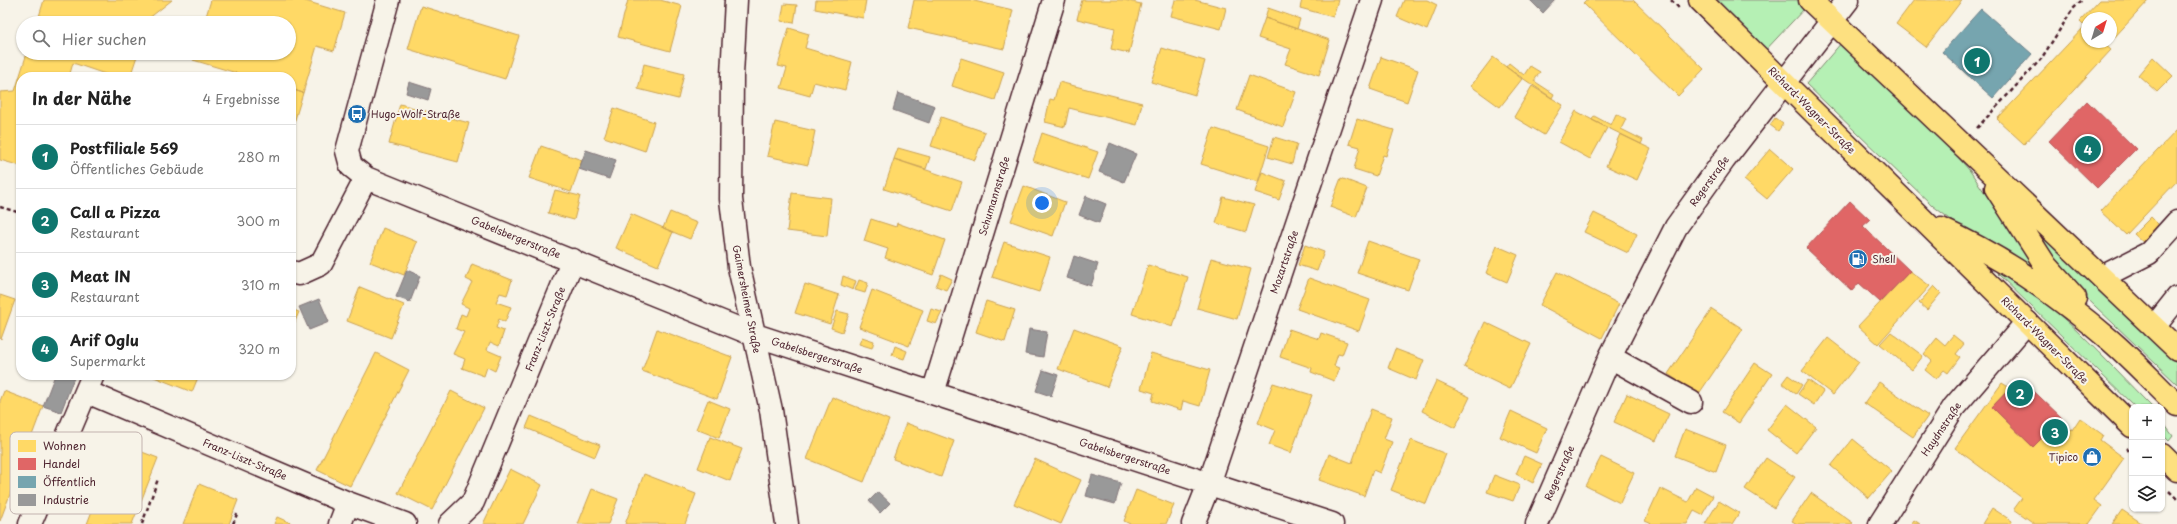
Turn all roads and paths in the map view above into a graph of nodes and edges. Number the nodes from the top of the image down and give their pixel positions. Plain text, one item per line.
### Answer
1 (388, 0) edge
2 (736, 0) edge
3 (1054, 0) edge
4 (1372, 0) edge
5 (1700, 0) edge
6 (1810, 0) edge
7 (1848, 0) edge
8 (2082, 0) edge
9 (1831, 20) junction
10 (1783, 82) junction
11 (1969, 151) junction
12 (366, 178) junction
13 (0, 206) edge
14 (16, 211) edge
15 (1924, 220) junction
16 (2177, 222) edge
17 (573, 260) junction
18 (296, 273) edge
19 (2102, 277) junction
20 (2177, 298) edge
21 (2027, 322) junction
22 (2154, 327) junction
23 (752, 334) junction
24 (2112, 341) junction
25 (2177, 349) edge
26 (1610, 357) junction
27 (90, 383) edge
28 (933, 393) junction
29 (1691, 402) dead end
30 (2177, 404) edge
31 (2129, 423) edge
32 (69, 432) edge
33 (2165, 458) edge
34 (2177, 470) edge
35 (158, 479) dead end
36 (1209, 484) junction
37 (348, 503) junction
38 (34, 514) edge
39 (237, 514) dead end
40 (30, 524) edge
41 (142, 524) edge
42 (233, 524) edge
43 (340, 524) edge
44 (405, 524) edge
45 (450, 524) edge
46 (787, 524) edge
47 (1193, 524) edge
48 (1332, 524) edge
49 (1537, 524) edge
50 (1880, 524) edge

1 - 12 street
2 - 23 street, Gaimersheimer Straße
3 - 28 street, Schumannstraße
4 - 36 street, Mozartstraße
5 - 10 main road, Richard-Wagner-Straße
6 - 9 main road, Richard-Wagner-Straße
7 - 9 street, Regerstraße
8 - 11 path
9 - 10 street, Regerstraße
9 - 11 main road, Richard-Wagner-Straße
10 - 15 main road, Richard-Wagner-Straße
10 - 26 street, Regerstraße
11 - 19 main road, Richard-Wagner-Straße
11 - 24 main road, Richard-Wagner-Straße
12 - 17 street, Gabelsbergerstraße
12 - 18 street
13 - 14 path
15 - 21 main road, Richard-Wagner-Straße
15 - 24 main road, Richard-Wagner-Straße
16 - 19 street
17 - 23 street, Gabelsbergerstraße
17 - 45 street, Franz-Liszt-Straße
19 - 22 main road, Richard-Wagner-Straße
20 - 22 street
21 - 31 main road, Richard-Wagner-Straße
21 - 50 street, Haydnstraße
22 - 25 main road, Richard-Wagner-Straße
23 - 28 street, Gabelsbergerstraße
23 - 46 street, Gaimersheimer Straße
24 - 30 main road, Richard-Wagner-Straße
26 - 29 street
26 - 49 street, Regerstraße
27 - 32 street
27 - 37 street, Franz-Liszt-Straße
28 - 36 street, Gabelsbergerstraße
33 - 34 main road
35 - 41 path
36 - 47 street, Mozartstraße
36 - 48 street, Gabelsbergerstraße
37 - 43 street
37 - 44 street, Franz-Liszt-Straße
38 - 40 street
39 - 42 path

